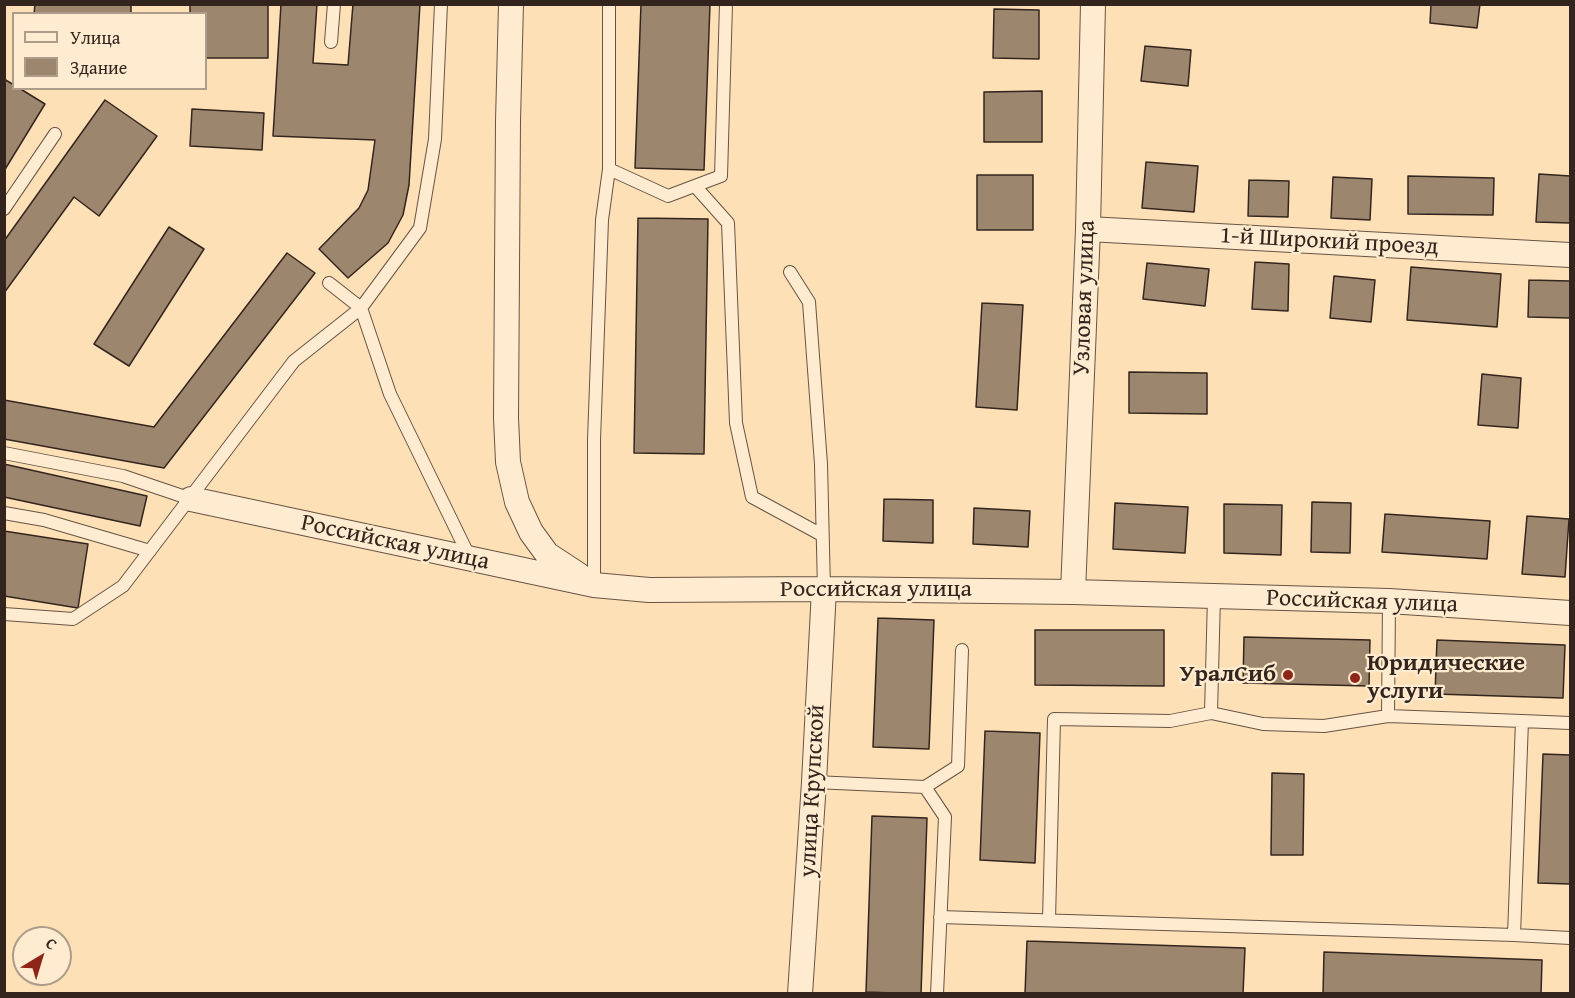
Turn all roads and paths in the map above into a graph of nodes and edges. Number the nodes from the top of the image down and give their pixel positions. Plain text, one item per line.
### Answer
1 (334, 4) edge
2 (441, 4) edge
3 (511, 4) edge
4 (609, 4) edge
5 (726, 4) edge
6 (1093, 4) edge
7 (331, 42) dead end
8 (55, 134) dead end
9 (609, 169) junction
10 (695, 186) junction
11 (4, 209) edge
12 (1088, 229) junction
13 (1570, 255) edge
14 (790, 272) dead end
15 (328, 283) dead end
16 (361, 308) junction
17 (4, 453) edge
18 (190, 499) junction
19 (4, 513) edge
20 (822, 535) junction
21 (150, 551) junction
22 (471, 560) junction
23 (594, 585) junction
24 (824, 589) junction
25 (1073, 592) junction
26 (1214, 596) junction
27 (1389, 601) junction
28 (1570, 613) edge
29 (4, 614) edge
30 (962, 650) dead end
31 (1211, 713) junction
32 (1388, 716) junction
33 (1522, 721) junction
34 (1570, 723) edge
35 (814, 782) junction
36 (925, 787) junction
37 (940, 917) junction
38 (1049, 920) junction
39 (1514, 934) junction
40 (1570, 938) edge
41 (800, 993) edge
42 (937, 993) edge

1 - 7 lane
2 - 16 lane
3 - 23 street
4 - 9 lane
5 - 10 lane
6 - 12 street, Узловая улица
8 - 11 lane
9 - 10 lane
9 - 23 lane
10 - 20 lane
12 - 13 street, 1-й Широкий проезд
12 - 25 street, Узловая улица
14 - 20 lane
15 - 16 lane
16 - 18 lane
16 - 22 lane
17 - 18 lane
18 - 21 lane
18 - 22 street, Российская улица
19 - 21 lane
20 - 24 lane
21 - 29 lane
22 - 23 street, Российская улица
23 - 24 street, Российская улица
24 - 25 street, Российская улица
24 - 35 street, улица Крупской
25 - 26 street, Российская улица
26 - 27 street, Российская улица
26 - 31 lane
27 - 28 street, Российская улица
27 - 32 lane
30 - 36 lane
31 - 32 lane
31 - 38 lane
32 - 33 lane
33 - 34 lane
33 - 39 lane
35 - 36 lane
35 - 41 street, улица Крупской
36 - 37 lane
37 - 38 lane
37 - 42 lane
38 - 39 lane
39 - 40 lane

